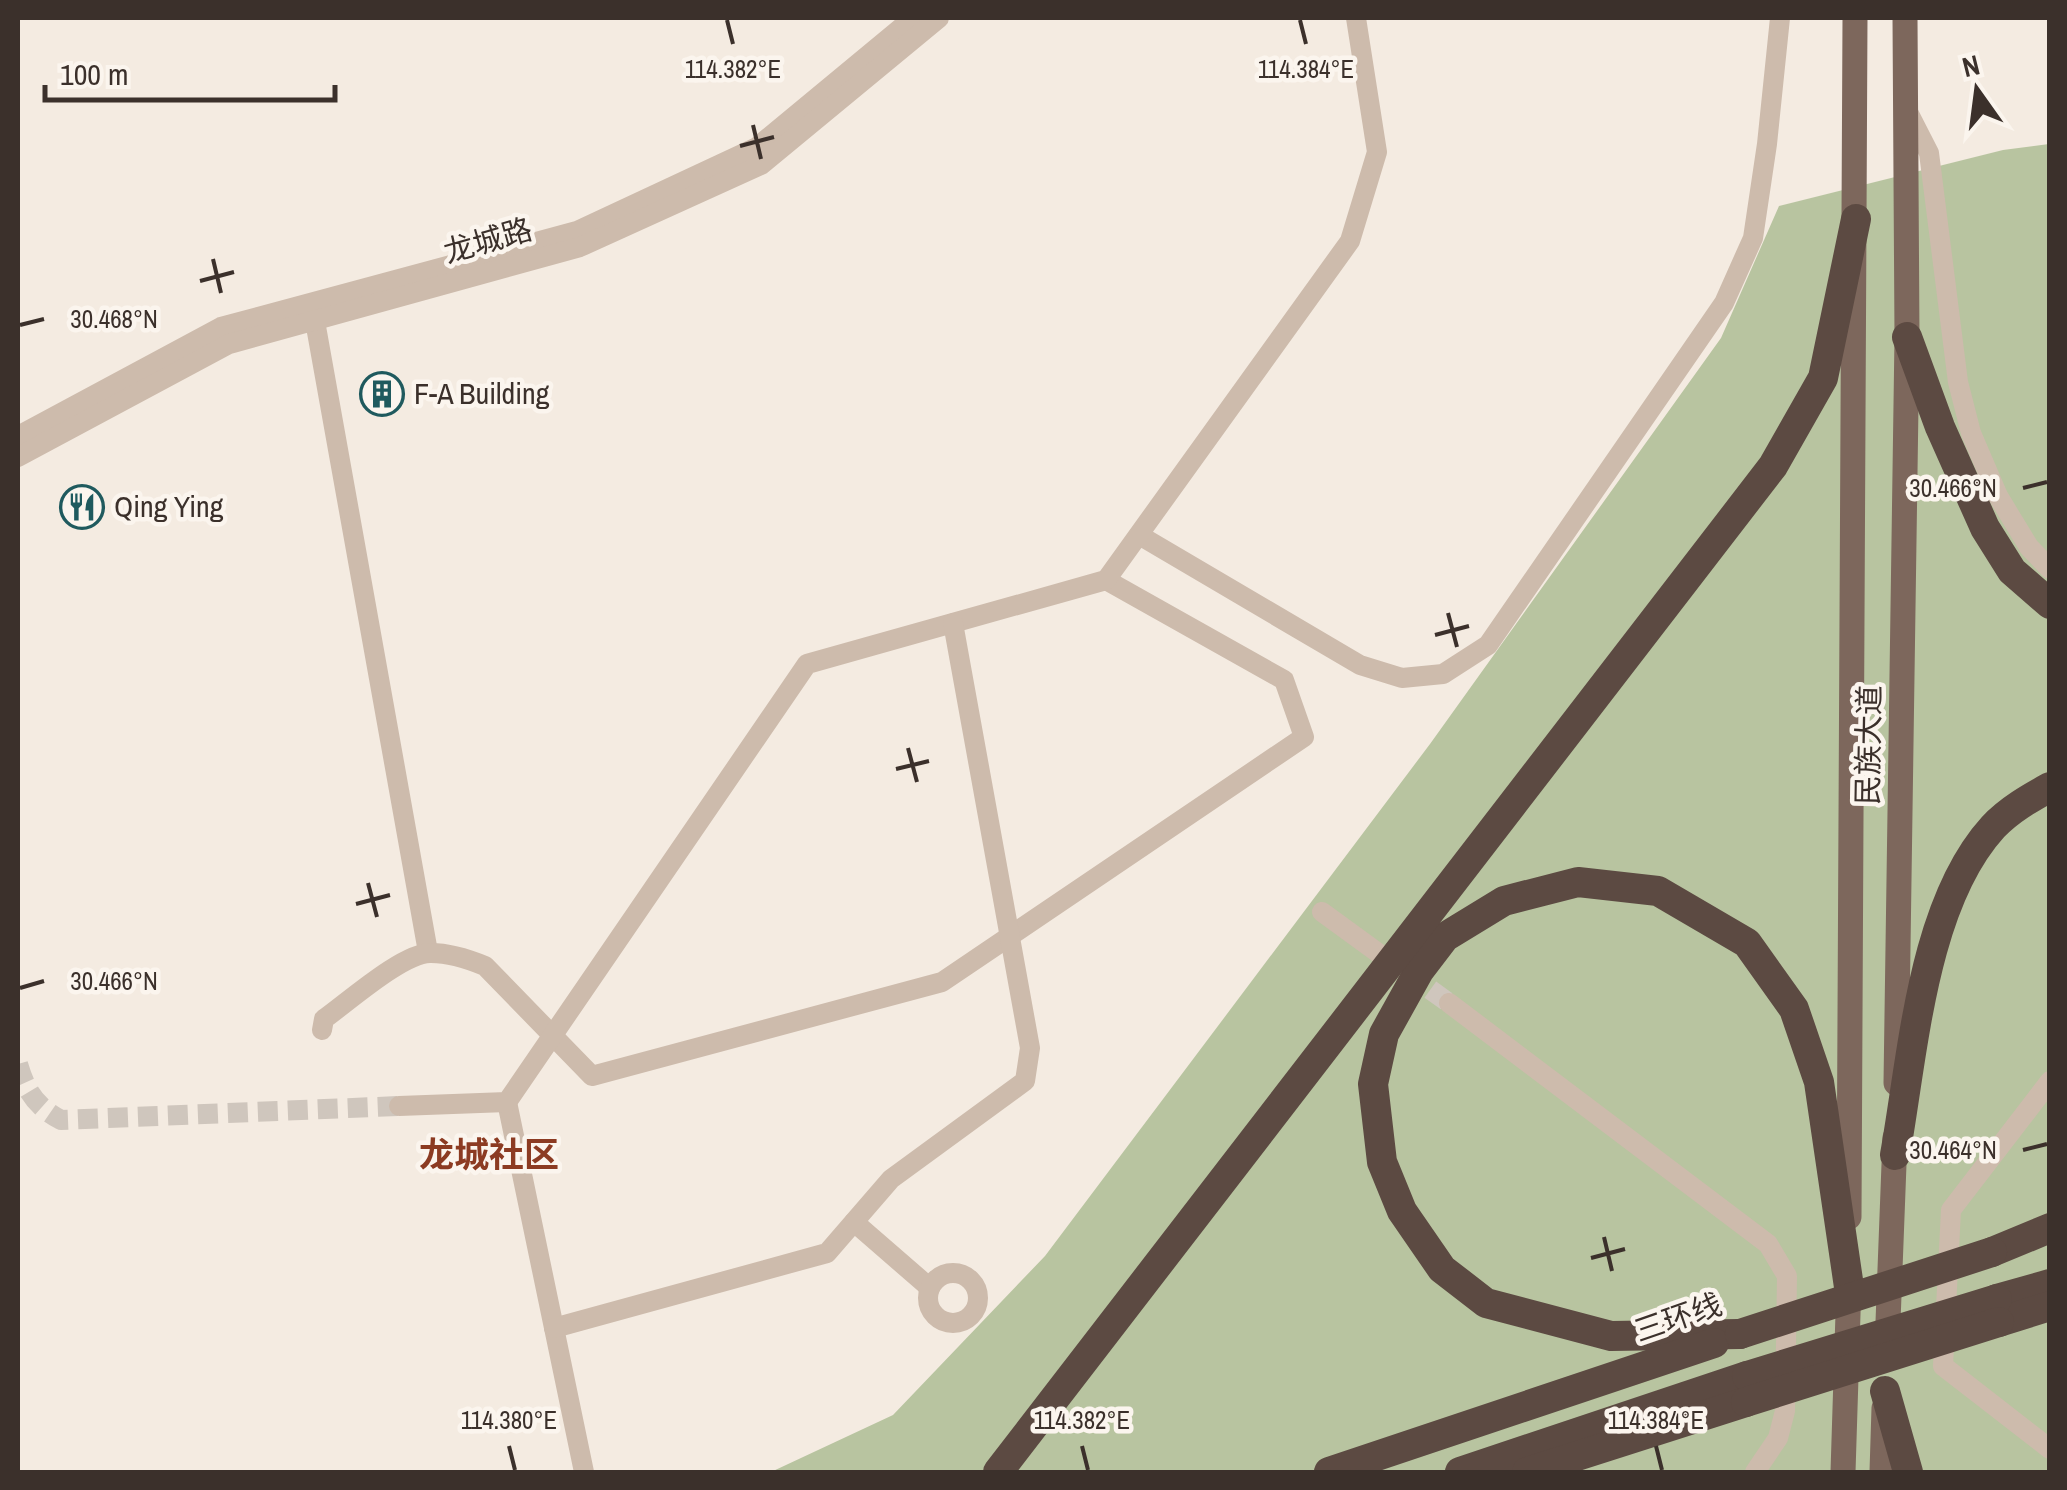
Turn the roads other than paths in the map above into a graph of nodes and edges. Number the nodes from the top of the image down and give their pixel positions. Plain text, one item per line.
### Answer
1 (913, 18) edge
2 (939, 18) edge
3 (1356, 18) edge
4 (1780, 18) edge
5 (1855, 18) edge
6 (1905, 18) edge
7 (1906, 106) junction
8 (1856, 219) junction
9 (315, 321) junction
10 (1907, 336) junction
11 (18, 436) edge
12 (18, 457) edge
13 (1139, 535) junction
14 (2050, 570) edge
15 (1106, 580) junction
16 (2050, 604) edge
17 (953, 623) junction
18 (2050, 787) edge
19 (1322, 912) dead end
20 (1010, 936) junction
21 (428, 952) junction
22 (1381, 955) dead end
23 (1449, 1003) tunnel mouth
24 (322, 1030) dead end
25 (551, 1037) junction
26 (2050, 1081) edge
27 (506, 1102) junction
28 (399, 1106) tunnel mouth
29 (1895, 1155) junction
30 (854, 1222) junction
31 (2050, 1232) edge
32 (1849, 1287) junction
33 (930, 1288) dead end
34 (2046, 1302) edge
35 (554, 1328) junction
36 (1740, 1334) junction
37 (1747, 1389) junction
38 (1885, 1391) junction
39 (1663, 1428) junction
40 (2050, 1449) edge
41 (584, 1472) edge
42 (998, 1472) edge
43 (1330, 1472) edge
44 (1460, 1472) edge
45 (1526, 1472) edge
46 (1561, 1472) edge
47 (1755, 1472) edge
48 (1843, 1472) edge
49 (1882, 1472) edge
50 (1908, 1472) edge

1 - 11 street, 龙城路
2 - 9 street, 龙城路
3 - 13 street
4 - 13 street
5 - 8 main road, 民族大道
6 - 7 main road, 民族大道
7 - 10 main road, 民族大道
7 - 14 street
8 - 32 main road, 民族大道
8 - 42 highway
9 - 12 street, 龙城路
9 - 21 street
10 - 16 highway
10 - 29 main road, 民族大道
13 - 15 street
15 - 17 street
15 - 20 street
17 - 20 street
17 - 25 street
18 - 29 highway
19 - 22 street
20 - 25 street
20 - 30 street
21 - 24 street
21 - 25 street
23 - 47 street
25 - 27 street
26 - 40 street
27 - 28 street
27 - 35 street
29 - 38 main road, 民族大道
30 - 33 street
30 - 35 street
31 - 36 highway, 三环线, bridge
32 - 36 highway
32 - 48 main road, 民族大道
34 - 37 highway, bridge
35 - 41 street
36 - 43 highway, 三环线
37 - 39 highway
37 - 44 highway
38 - 49 main road, 民族大道
38 - 50 highway
39 - 45 highway
39 - 46 highway

